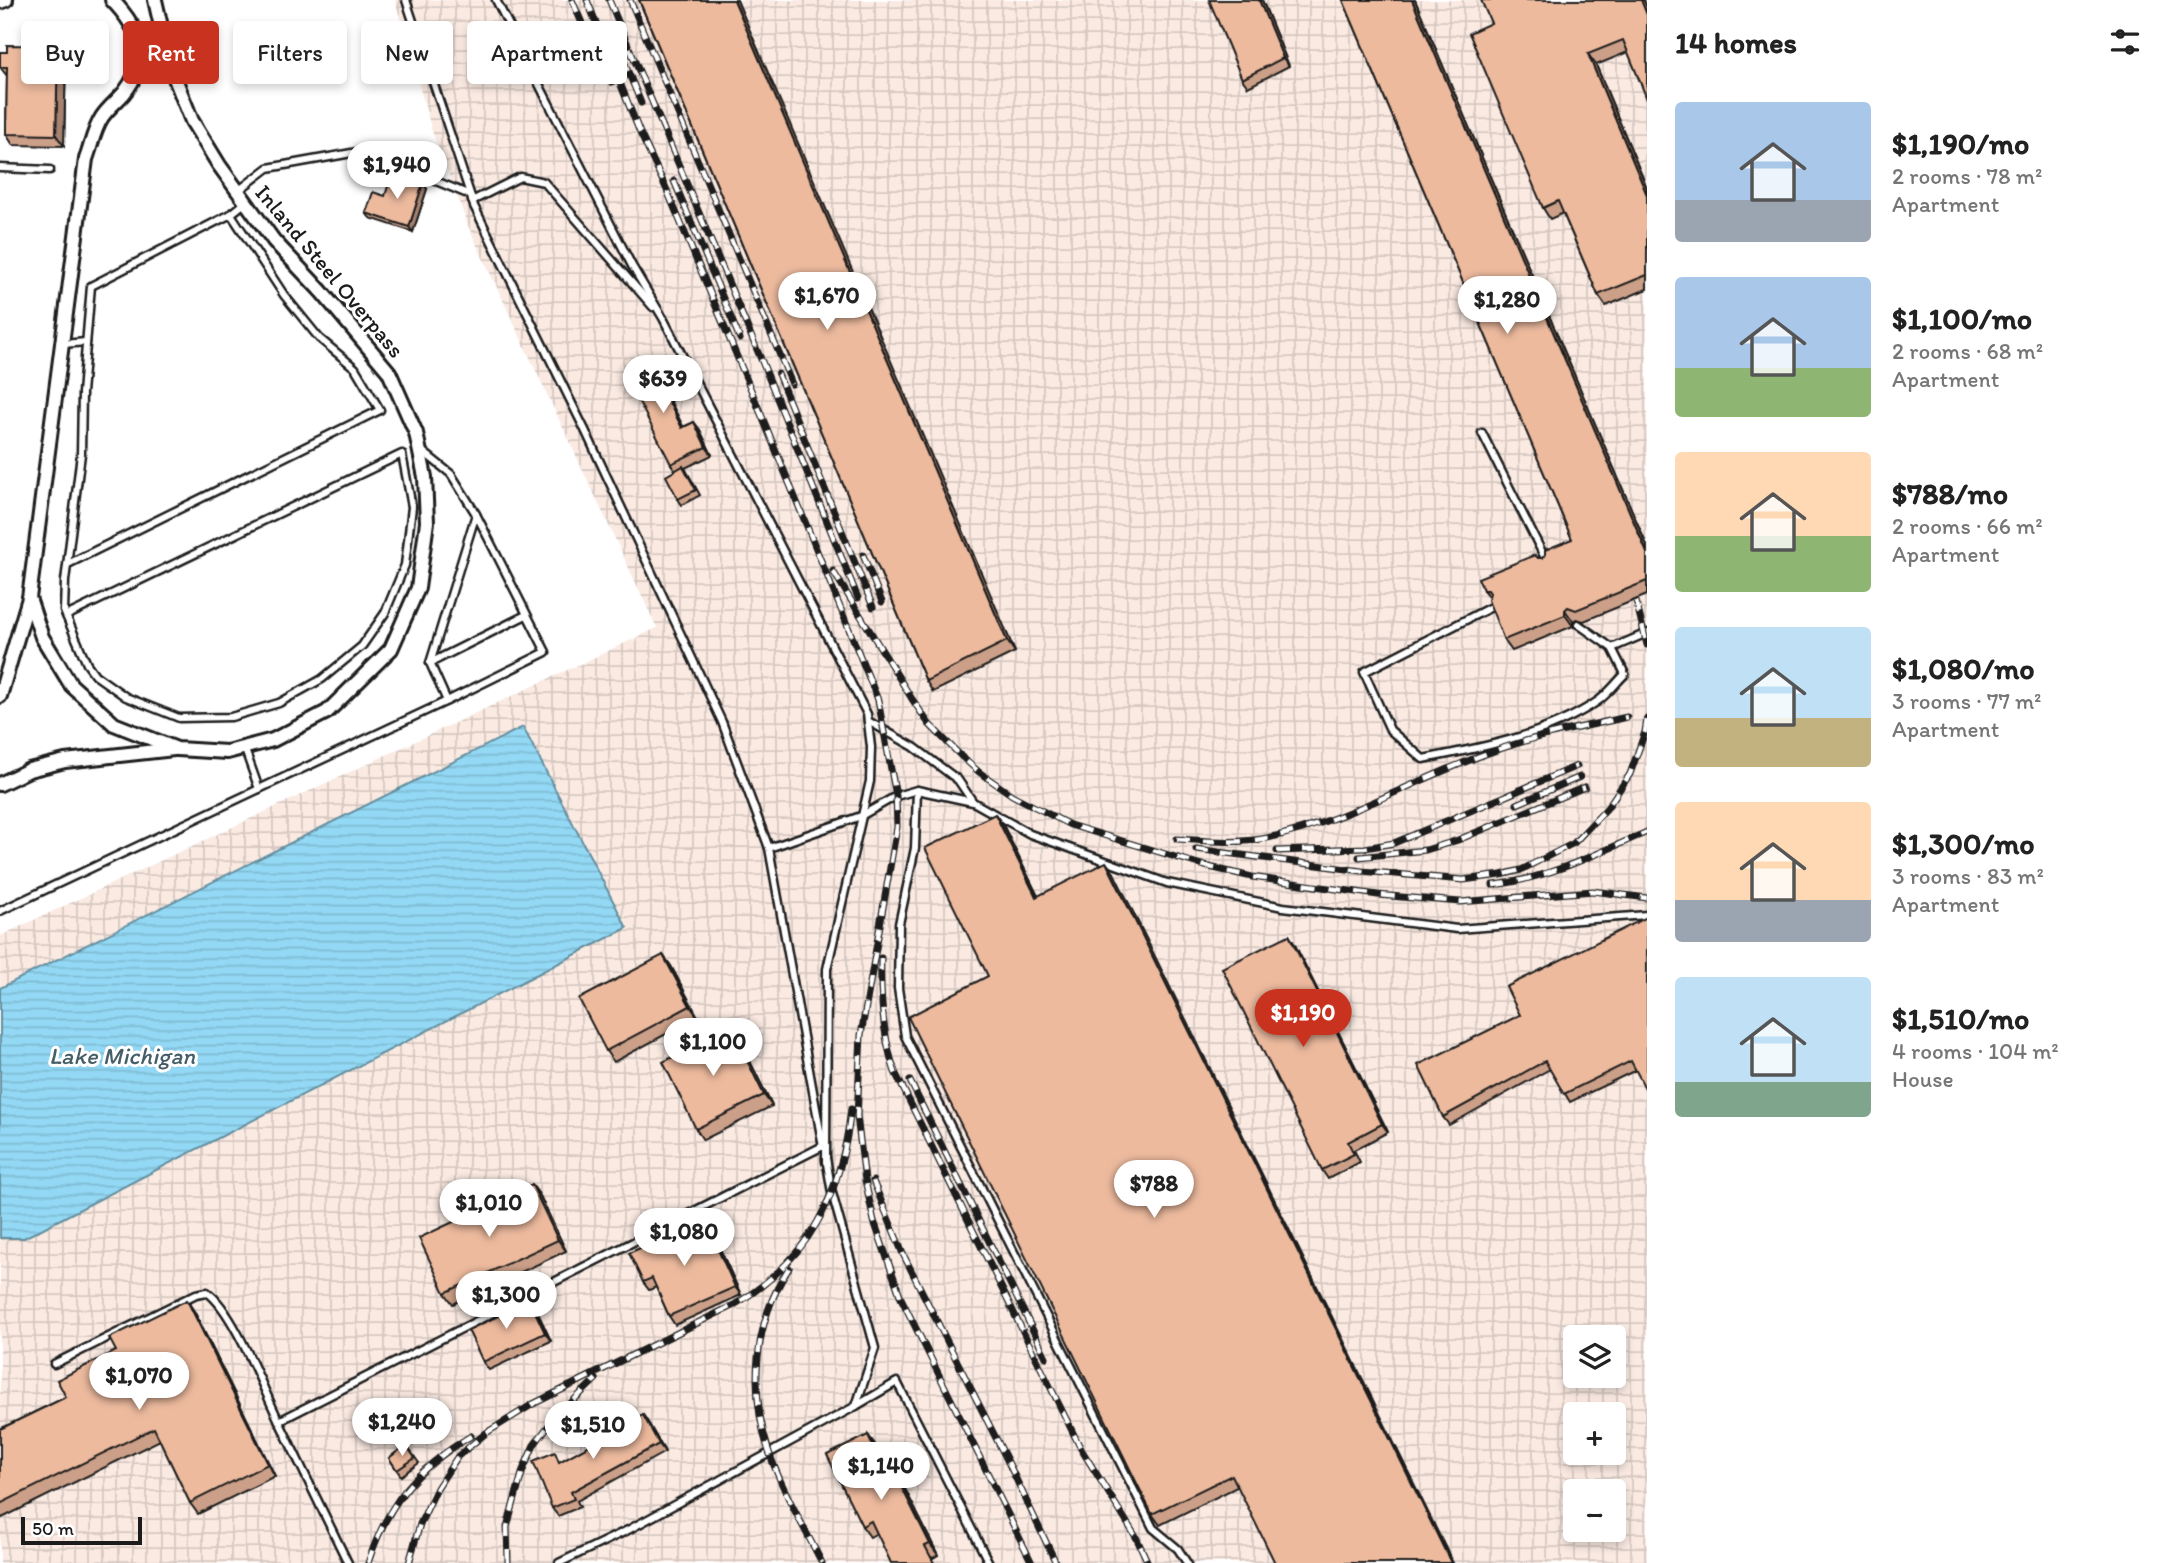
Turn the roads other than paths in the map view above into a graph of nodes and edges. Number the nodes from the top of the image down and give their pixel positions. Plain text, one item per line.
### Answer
1 (6, 0) edge
2 (112, 0) edge
3 (155, 0) edge
4 (406, 0) edge
5 (496, 0) edge
6 (0, 2) edge
7 (0, 169) edge
8 (50, 170) dead end
9 (242, 197) junction
10 (471, 198) junction
11 (231, 214) junction
12 (663, 318) junction
13 (86, 342) junction
14 (62, 344) junction
15 (1482, 433) dead end
16 (419, 449) junction
17 (476, 514) junction
18 (68, 564) junction
19 (1548, 564) edge
20 (29, 598) junction
21 (1493, 606) edge
22 (526, 615) junction
23 (66, 616) junction
24 (1578, 624) edge
25 (1647, 633) edge
26 (1612, 648) junction
27 (430, 663) junction
28 (0, 696) edge
29 (447, 701) junction
30 (868, 721) junction
31 (244, 747) junction
32 (177, 749) junction
33 (0, 784) edge
34 (260, 789) junction
35 (917, 790) junction
36 (972, 802) junction
37 (861, 816) junction
38 (769, 848) junction
39 (0, 911) edge
40 (1647, 915) edge
41 (823, 1146) junction
42 (826, 1162) junction
43 (54, 1364) dead end
44 (856, 1406) junction
45 (279, 1421) junction
46 (345, 1562) edge
47 (559, 1563) edge
48 (989, 1563) edge
49 (1187, 1563) edge

1 - 6 street
2 - 14 street, Inland Steel Overpass
3 - 9 street, Inland Steel Overpass
4 - 10 lane
5 - 12 lane
7 - 8 lane
9 - 10 lane
9 - 11 lane
9 - 16 street, Inland Steel Overpass
10 - 12 lane
10 - 38 lane
11 - 13 lane
11 - 18 lane
12 - 30 lane
13 - 14 lane
13 - 18 lane
14 - 20 street, Inland Steel Overpass
15 - 19 lane
16 - 17 lane
16 - 31 street, Inland Steel Overpass
17 - 22 lane
17 - 27 lane
18 - 23 lane
20 - 28 street, Inland Steel Overpass
20 - 32 street, Inland Steel Overpass
21 - 26 lane
22 - 27 lane
22 - 29 lane
23 - 23 lane
24 - 26 lane
25 - 26 lane
27 - 29 lane
29 - 34 lane
30 - 36 lane
30 - 37 lane
31 - 32 street, Inland Steel Overpass
31 - 34 lane
32 - 33 street
34 - 39 lane
35 - 36 lane
35 - 37 lane
35 - 49 lane
36 - 40 lane
37 - 38 lane
37 - 42 lane
38 - 41 lane
41 - 42 lane
41 - 45 lane
42 - 44 lane
43 - 45 lane
44 - 47 lane
44 - 48 lane
45 - 46 lane

